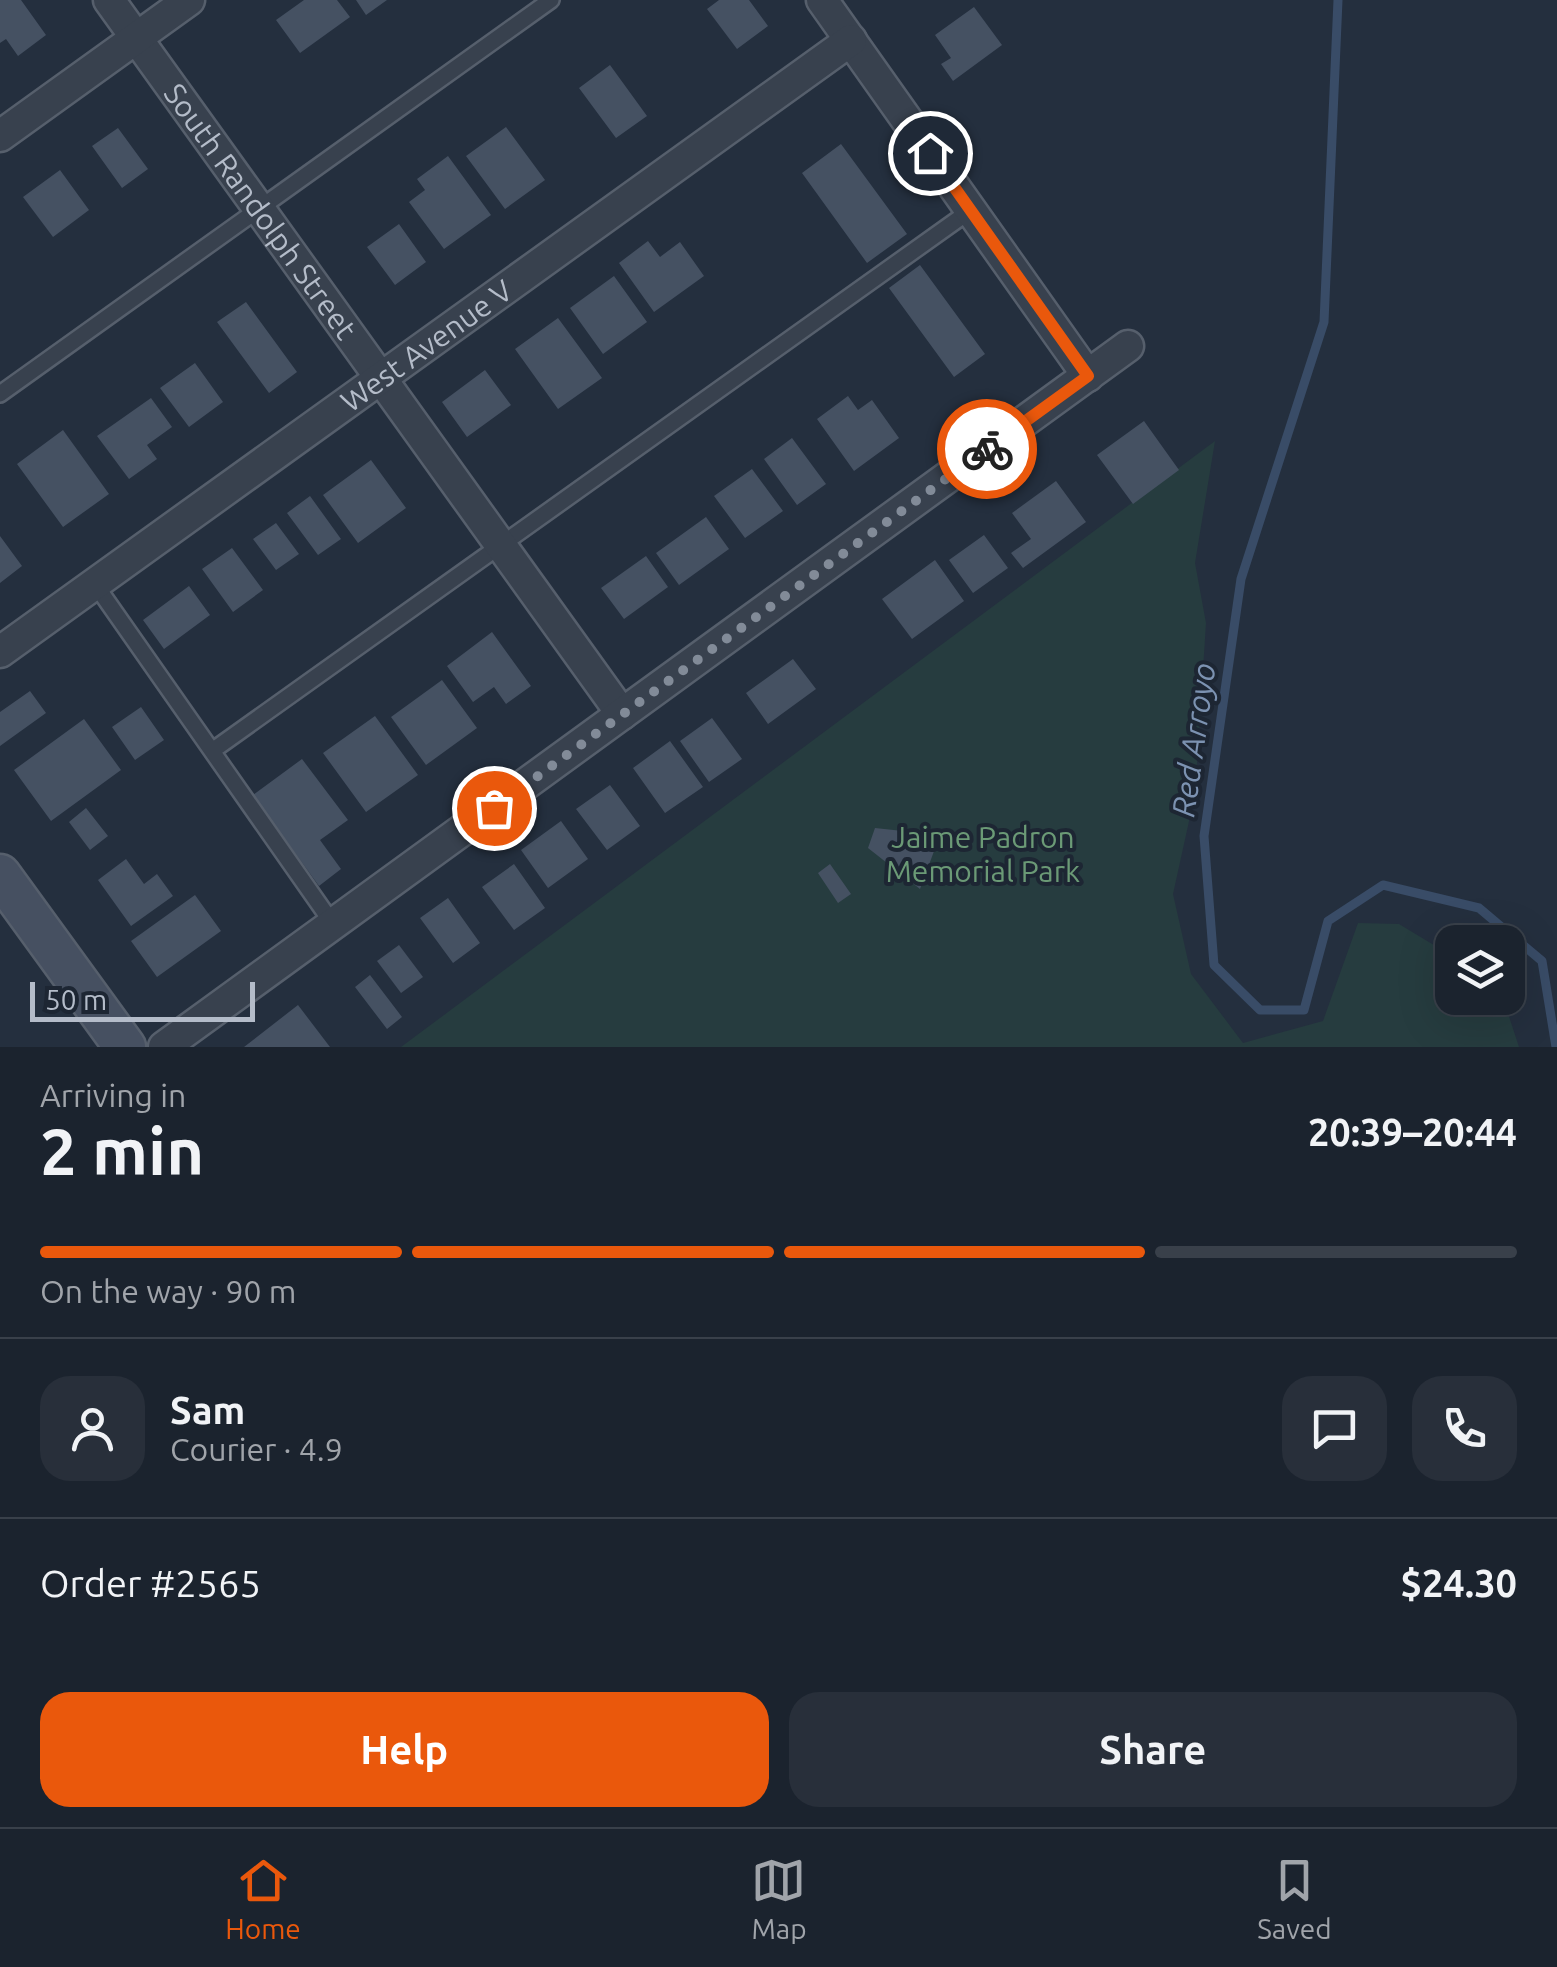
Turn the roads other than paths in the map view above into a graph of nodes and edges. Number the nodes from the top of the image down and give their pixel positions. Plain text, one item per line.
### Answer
1 (109, 0) edge
2 (189, 0) edge
3 (551, 0) edge
4 (822, 0) edge
5 (136, 38) junction
6 (851, 40) junction
7 (0, 136) edge
8 (259, 209) junction
9 (970, 210) junction
10 (1128, 346) dead end
11 (1088, 376) junction
12 (381, 378) junction
13 (0, 394) edge
14 (500, 545) junction
15 (94, 584) junction
16 (0, 652) edge
17 (622, 714) junction
18 (212, 751) junction
19 (0, 875) edge
20 (333, 924) junction
21 (126, 1047) edge
22 (164, 1047) edge

1 - 5 street, South Randolph Street
2 - 5 street
3 - 8 lane
4 - 6 street
5 - 7 street
5 - 8 street, South Randolph Street
6 - 9 street
6 - 12 street, West Avenue V
8 - 12 street, South Randolph Street
8 - 13 lane
9 - 11 street
9 - 14 lane
10 - 11 street
11 - 17 street
12 - 14 street, South Randolph Street
12 - 15 street, West Avenue V
14 - 17 street, South Randolph Street
14 - 18 lane
15 - 16 street, West Avenue V
15 - 18 lane
17 - 20 street
18 - 20 lane
19 - 21 street
20 - 22 street

